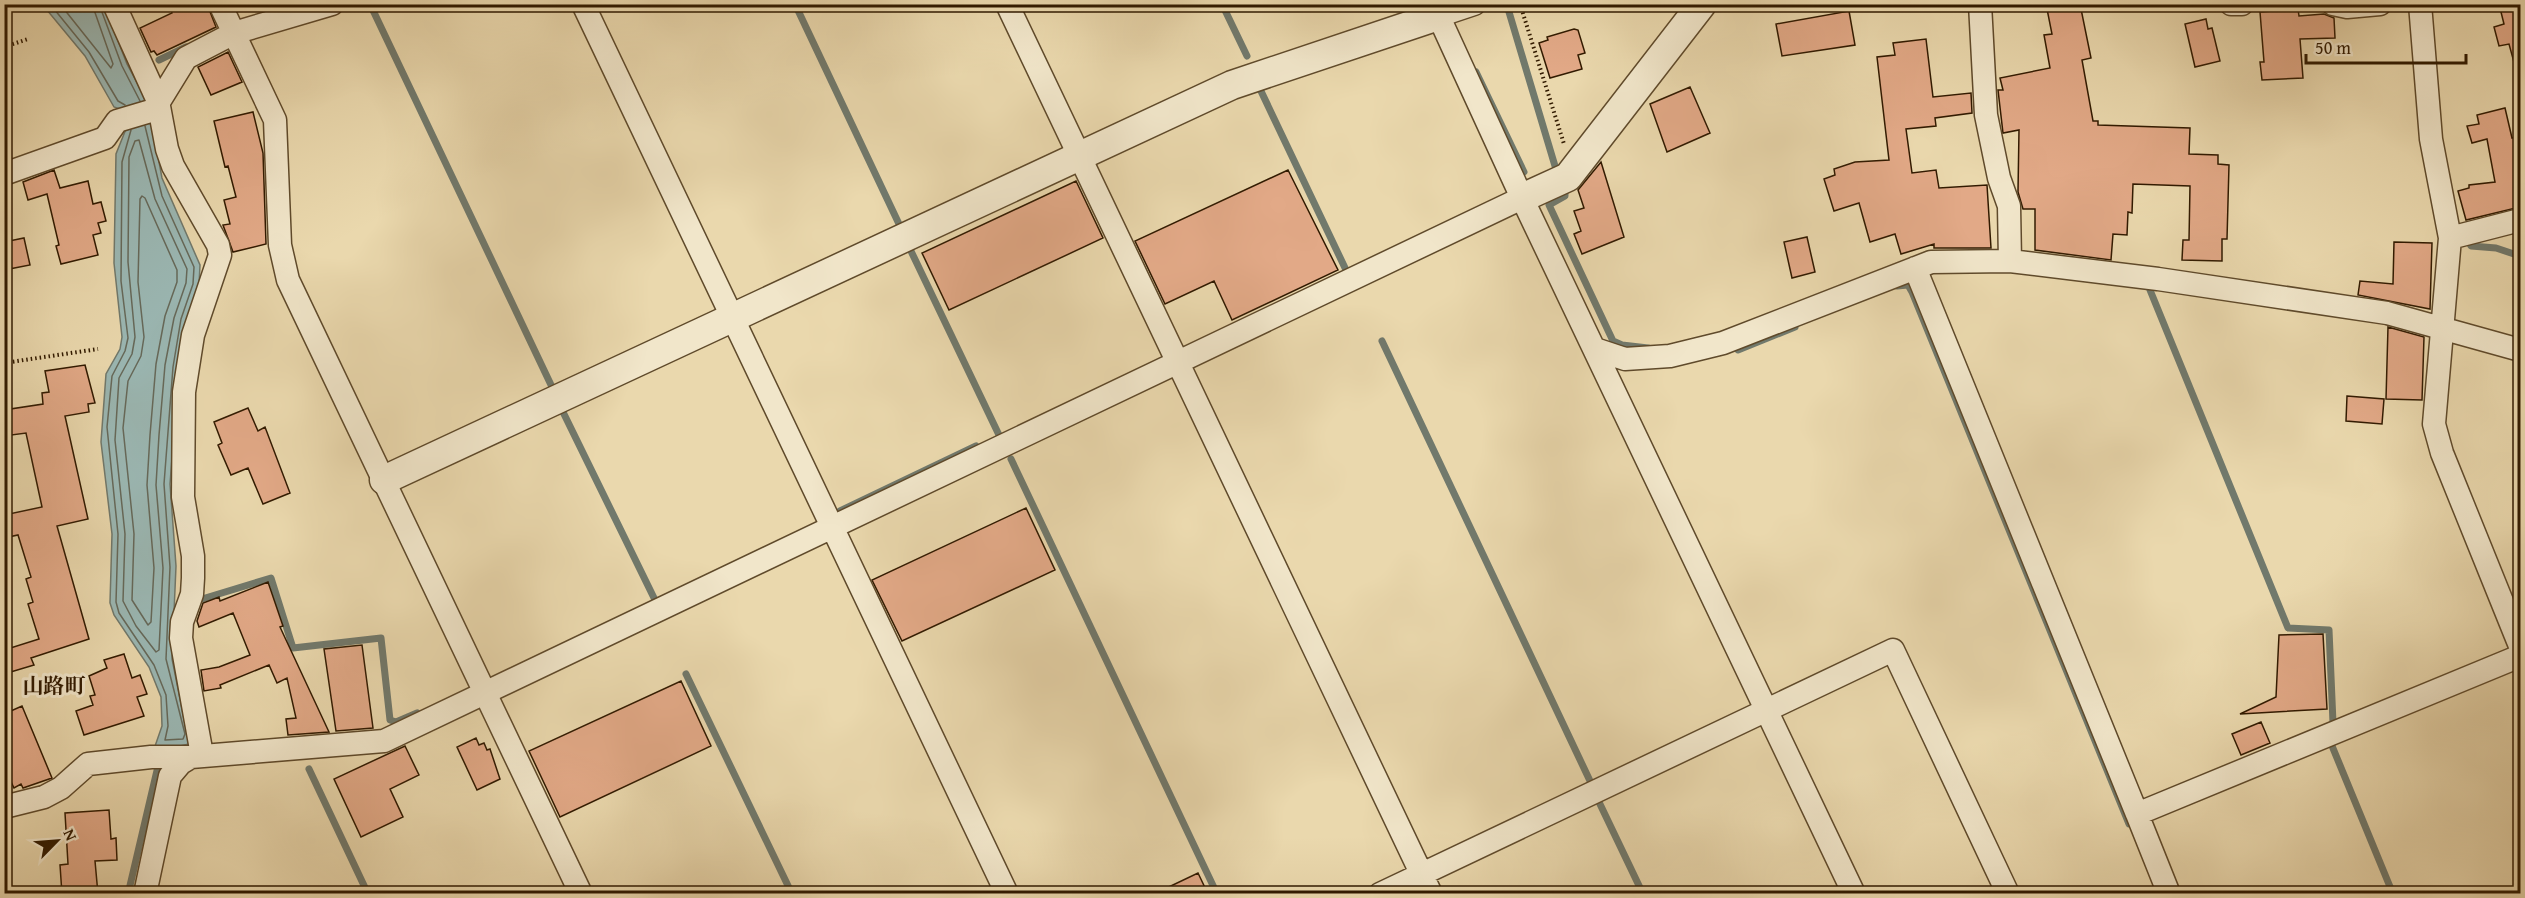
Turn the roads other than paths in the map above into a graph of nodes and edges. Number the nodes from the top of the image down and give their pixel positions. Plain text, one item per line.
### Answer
1 (114, 4) edge
2 (220, 4) edge
3 (332, 4) edge
4 (584, 4) edge
5 (1007, 4) edge
6 (1474, 4) edge
7 (1702, 4) edge
8 (1980, 4) edge
9 (2231, 4) edge
10 (2242, 4) edge
11 (2333, 4) edge
12 (2380, 4) edge
13 (2420, 4) edge
14 (1435, 10) edge
15 (234, 33) junction
16 (156, 106) junction
17 (1079, 155) junction
18 (4, 174) edge
19 (1522, 198) junction
20 (2520, 220) edge
21 (2450, 238) junction
22 (2010, 261) junction
23 (1915, 268) junction
24 (732, 318) junction
25 (2442, 327) junction
26 (1594, 349) junction
27 (2520, 350) edge
28 (1177, 362) junction
29 (384, 480) junction
30 (831, 527) junction
31 (2520, 646) edge
32 (2520, 656) edge
33 (484, 692) junction
34 (1767, 711) junction
35 (196, 756) junction
36 (4, 807) edge
37 (2137, 814) junction
38 (1426, 884) edge
39 (148, 889) edge
40 (581, 894) edge
41 (1006, 894) edge
42 (1380, 894) edge
43 (1854, 894) edge
44 (2008, 894) edge
45 (2169, 894) edge

1 - 16 street
2 - 15 street
3 - 15 street
4 - 24 street
5 - 17 street
6 - 14 street
7 - 19 street
8 - 22 street
9 - 10 street
11 - 12 street
13 - 21 street
14 - 17 street
14 - 19 street
15 - 16 street
15 - 29 street
16 - 18 street
16 - 35 street
17 - 24 street
17 - 28 street
19 - 26 street
19 - 28 street
20 - 21 street
21 - 25 street
22 - 23 street
22 - 25 street
23 - 26 street
23 - 37 street
24 - 29 street
24 - 30 street
25 - 27 street
25 - 31 street
26 - 34 street
28 - 30 street
28 - 38 street
29 - 33 street
30 - 33 street
30 - 41 street
32 - 37 street
33 - 35 street
33 - 40 street
34 - 38 street
34 - 43 street
34 - 44 street
35 - 36 street
35 - 39 street
37 - 45 street
38 - 42 street

